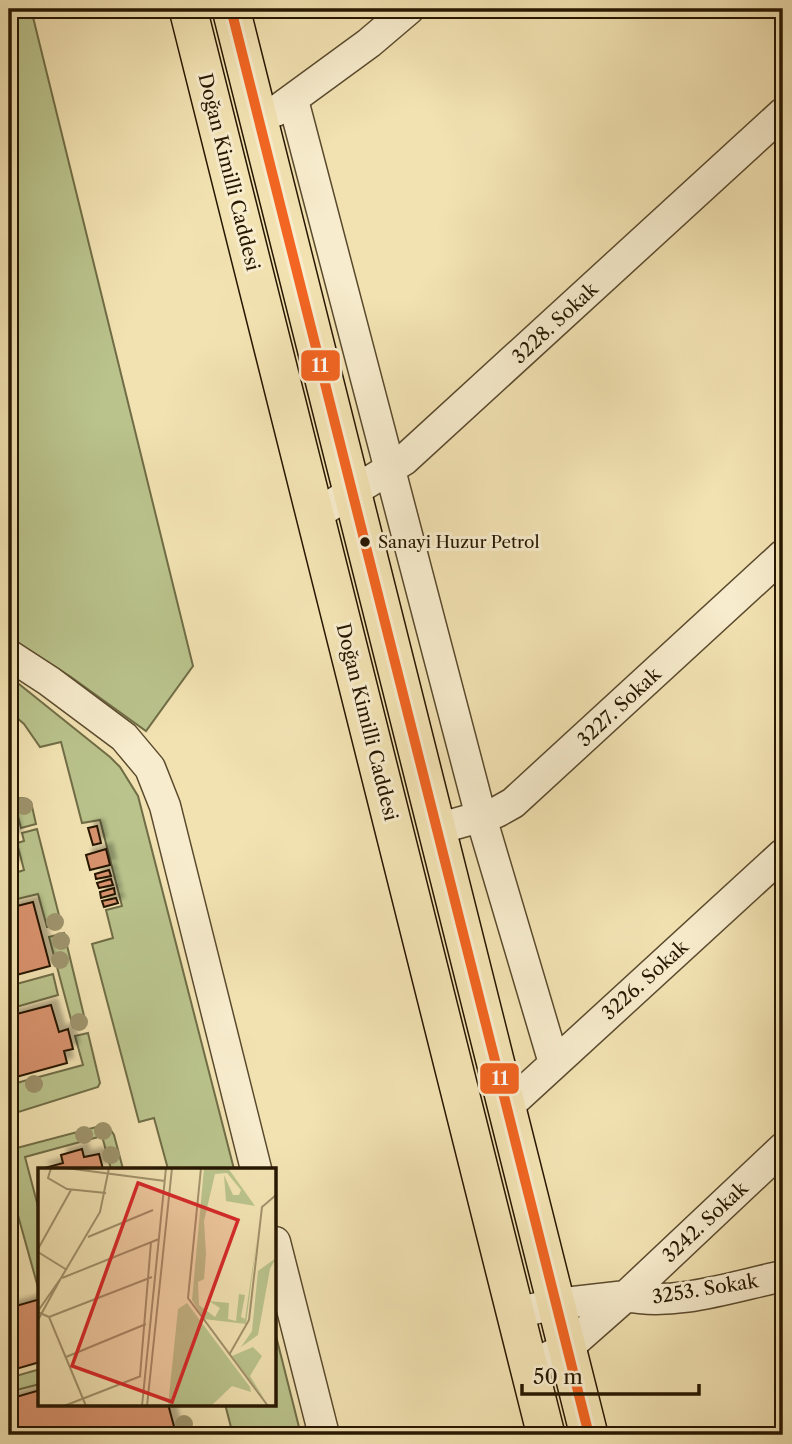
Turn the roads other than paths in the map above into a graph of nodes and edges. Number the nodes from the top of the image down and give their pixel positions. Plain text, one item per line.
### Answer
1 (188, 9) edge
2 (231, 9) edge
3 (409, 9) edge
4 (293, 100) junction
5 (783, 113) edge
6 (259, 122) junction
7 (390, 470) junction
8 (352, 492) junction
9 (315, 514) junction
10 (783, 555) edge
11 (9, 655) edge
12 (481, 817) junction
13 (437, 829) junction
14 (783, 854) edge
15 (554, 1063) junction
16 (507, 1107) junction
17 (783, 1148) edge
18 (256, 1168) edge
19 (276, 1246) edge
20 (783, 1276) edge
21 (626, 1296) junction
22 (556, 1304) junction
23 (515, 1313) junction
24 (567, 1348) junction
25 (529, 1366) junction
26 (324, 1435) edge
27 (546, 1435) edge
28 (589, 1435) edge

1 - 9 main road, Doğan Kimilli Caddesi
2 - 6 main road
3 - 4 street
4 - 6 street
4 - 7 street
5 - 7 street, 3228. Sokak
6 - 8 main road
7 - 8 street, 3228. Sokak
7 - 12 street
8 - 9 street, 3228. Sokak
8 - 13 main road
9 - 23 main road, Doğan Kimilli Caddesi
10 - 12 street, 3227. Sokak
11 - 18 street
12 - 13 street, 3227. Sokak
12 - 15 street
13 - 16 main road
14 - 15 street, 3226. Sokak
15 - 16 street, 3226. Sokak
16 - 22 main road
17 - 21 street, 3242. Sokak
19 - 26 street
20 - 21 street, 3253. Sokak
21 - 22 street
21 - 24 street, 3242. Sokak
22 - 23 street
22 - 24 main road
23 - 25 main road, Doğan Kimilli Caddesi
24 - 25 street, 3242. Sokak
24 - 28 main road
25 - 27 main road, Doğan Kimilli Caddesi

